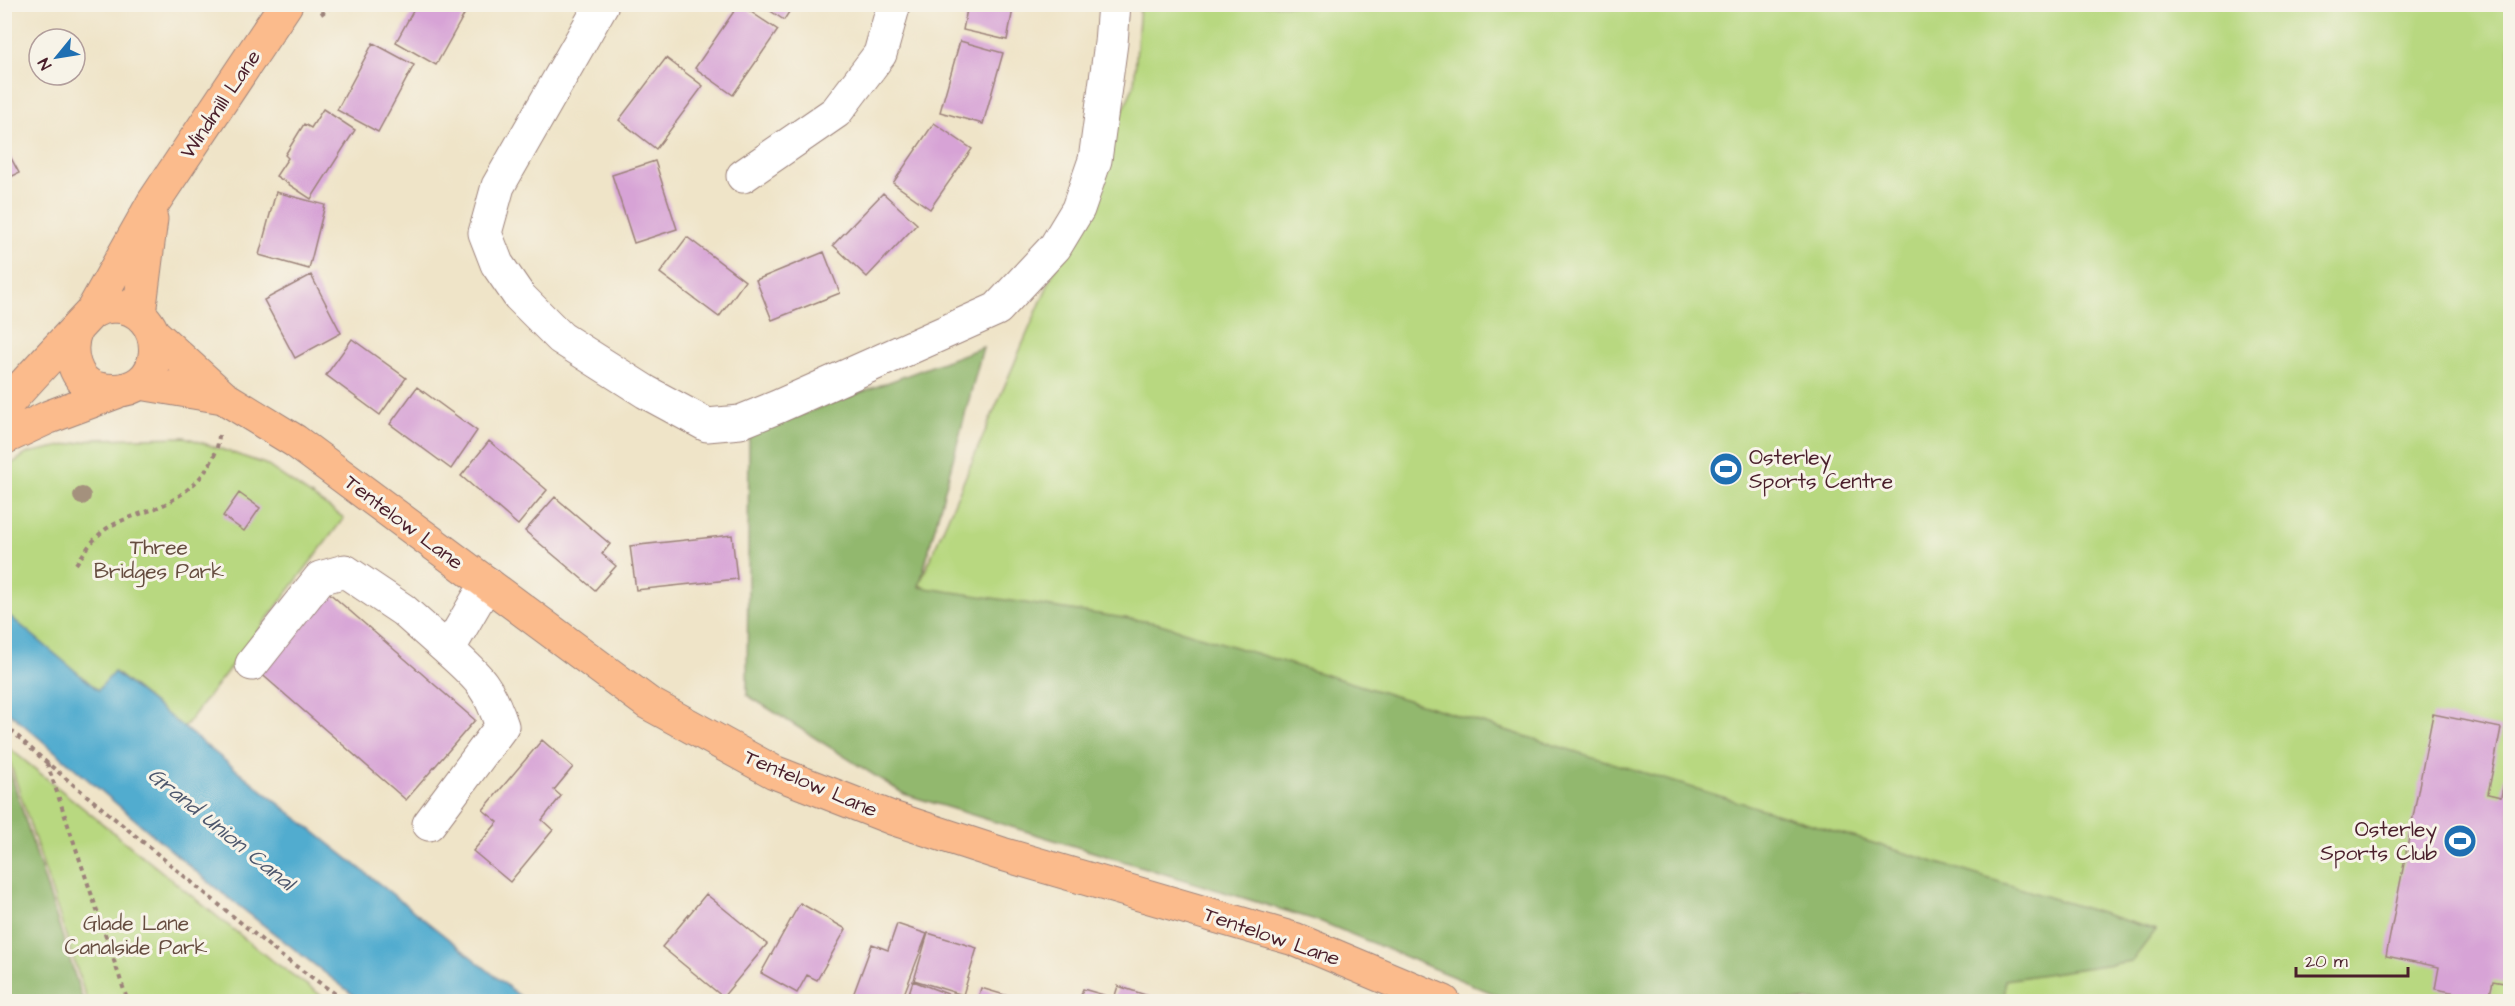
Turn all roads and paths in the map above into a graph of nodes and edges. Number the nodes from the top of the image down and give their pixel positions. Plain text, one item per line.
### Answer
1 (286, 4) edge
2 (602, 4) edge
3 (894, 4) edge
4 (1114, 4) edge
5 (743, 176) dead end
6 (153, 202) junction
7 (83, 321) junction
8 (146, 324) junction
9 (128, 388) junction
10 (223, 397) junction
11 (4, 407) edge
12 (4, 438) edge
13 (76, 564) dead end
14 (487, 583) junction
15 (448, 650) junction
16 (252, 664) dead end
17 (4, 724) edge
18 (46, 762) junction
19 (429, 824) dead end
20 (128, 1002) edge
21 (347, 1002) edge
22 (1444, 1002) edge

1 - 6 main road, Windmill Lane
2 - 4 street
3 - 5 street
6 - 7 main road, Windmill Lane
6 - 8 main road, Windmill Lane
7 - 8 main road
7 - 9 main road
7 - 11 main road, Windmill Lane
8 - 9 main road
8 - 10 main road, Tentelow Lane
9 - 10 main road, Tentelow Lane
9 - 12 main road
10 - 13 path
10 - 14 main road, Tentelow Lane
14 - 15 street
14 - 22 main road, Tentelow Lane
15 - 16 street
15 - 19 street
17 - 18 path
18 - 20 path
18 - 21 path

